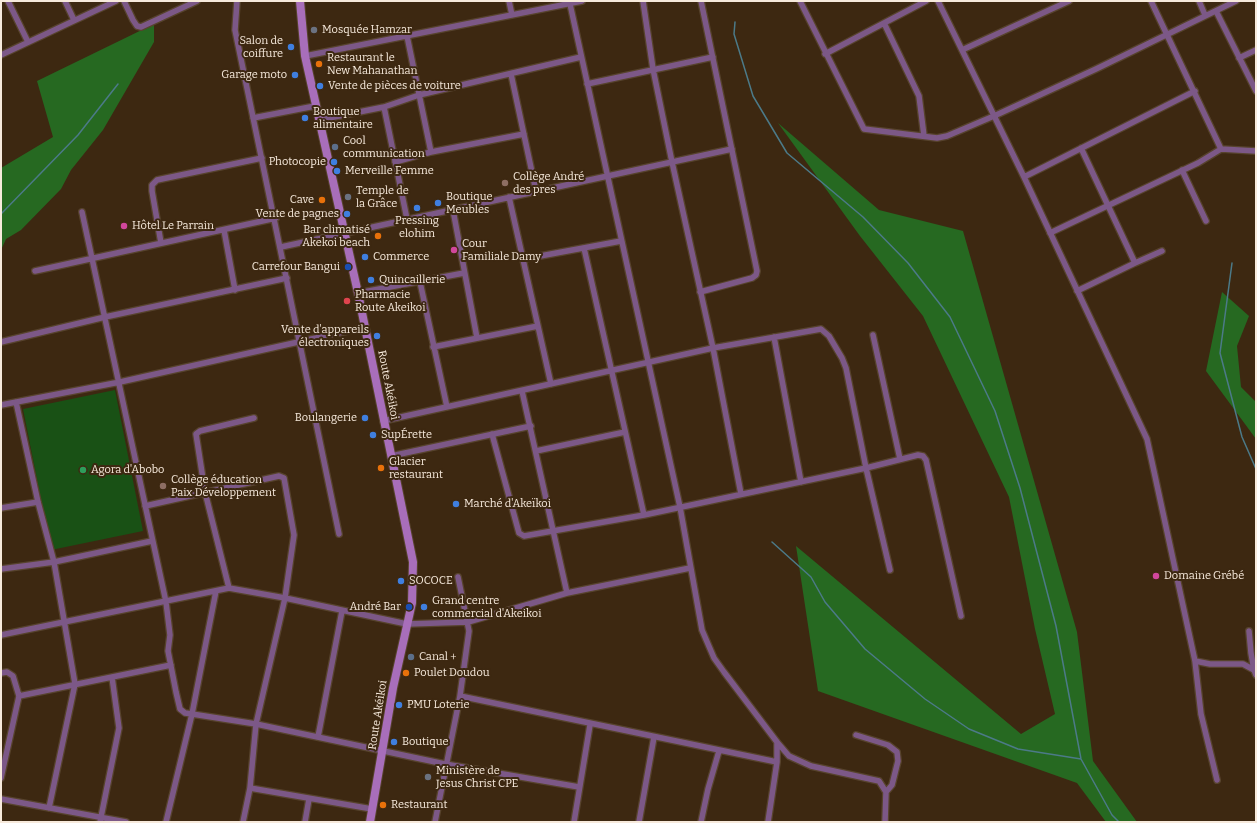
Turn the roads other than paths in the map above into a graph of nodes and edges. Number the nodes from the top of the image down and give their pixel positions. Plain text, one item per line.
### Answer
1 (8, 1) edge
2 (65, 1) edge
3 (116, 1) edge
4 (124, 1) edge
5 (197, 1) edge
6 (236, 1) edge
7 (300, 1) edge
8 (582, 1) edge
9 (643, 1) edge
10 (701, 1) edge
11 (800, 1) edge
12 (926, 1) edge
13 (938, 1) edge
14 (1069, 1) edge
15 (1150, 1) edge
16 (1199, 1) edge
17 (1236, 1) edge
18 (511, 2) edge
19 (570, 4) junction
20 (1216, 11) junction
21 (1206, 15) junction
22 (512, 16) junction
23 (74, 20) junction
24 (884, 23) junction
25 (1167, 34) junction
26 (407, 36) junction
27 (28, 42) junction
28 (962, 50) junction
29 (1256, 50) edge
30 (825, 54) junction
31 (1, 55) edge
32 (305, 56) junction
33 (581, 57) junction
34 (712, 57) junction
35 (1240, 58) junction
36 (653, 69) junction
37 (511, 74) junction
38 (587, 84) junction
39 (1194, 91) junction
40 (1256, 91) edge
41 (419, 95) junction
42 (315, 106) junction
43 (384, 107) junction
44 (994, 116) junction
45 (253, 118) junction
46 (319, 120) junction
47 (524, 134) junction
48 (924, 136) junction
49 (1081, 148) junction
50 (732, 149) junction
51 (1221, 150) junction
52 (1256, 150) edge
53 (431, 152) junction
54 (262, 158) junction
55 (395, 162) junction
56 (672, 162) junction
57 (1182, 170) junction
58 (607, 177) junction
59 (1024, 177) junction
60 (536, 191) junction
61 (509, 197) junction
62 (1107, 205) junction
63 (453, 210) junction
64 (82, 212) dead end
65 (276, 218) junction
66 (408, 218) junction
67 (1206, 220) dead end
68 (224, 230) junction
69 (344, 232) junction
70 (1050, 233) junction
71 (621, 241) junction
72 (162, 243) junction
73 (281, 247) junction
74 (584, 248) junction
75 (1162, 251) dead end
76 (92, 259) junction
77 (524, 260) junction
78 (1134, 263) junction
79 (35, 271) dead end
80 (464, 273) junction
81 (287, 278) junction
82 (420, 282) junction
83 (235, 290) junction
84 (1077, 291) junction
85 (700, 292) junction
86 (358, 293) junction
87 (105, 317) junction
88 (538, 326) junction
89 (365, 327) junction
90 (873, 335) dead end
91 (476, 338) junction
92 (774, 338) junction
93 (1, 342) edge
94 (300, 343) junction
95 (433, 347) junction
96 (714, 348) junction
97 (648, 363) junction
98 (611, 371) junction
99 (120, 382) junction
100 (550, 384) junction
101 (522, 391) junction
102 (16, 402) junction
103 (1, 405) edge
104 (447, 407) junction
105 (254, 418) dead end
106 (383, 421) junction
107 (530, 426) junction
108 (625, 432) junction
109 (492, 434) junction
110 (536, 451) junction
111 (391, 456) junction
112 (900, 459) junction
113 (866, 468) junction
114 (801, 482) junction
115 (205, 492) junction
116 (741, 494) junction
117 (38, 502) junction
118 (146, 506) junction
119 (680, 507) junction
120 (1, 508) edge
121 (644, 515) junction
122 (555, 531) junction
123 (339, 534) dead end
124 (152, 540) junction
125 (54, 562) junction
126 (690, 568) junction
127 (1, 569) edge
128 (890, 570) dead end
129 (458, 577) dead end
130 (229, 588) junction
131 (216, 591) junction
132 (567, 593) junction
133 (285, 598) junction
134 (166, 602) junction
135 (342, 610) junction
136 (961, 616) dead end
137 (66, 622) junction
138 (468, 622) junction
139 (407, 624) junction
140 (1249, 631) dead end
141 (1, 635) edge
142 (1195, 661) junction
143 (171, 665) junction
144 (1, 673) edge
145 (1255, 673) edge
146 (112, 677) junction
147 (75, 684) junction
148 (19, 696) junction
149 (460, 696) junction
150 (192, 714) junction
151 (256, 724) junction
152 (590, 725) junction
153 (856, 736) dead end
154 (318, 737) junction
155 (654, 737) junction
156 (777, 742) junction
157 (383, 750) junction
158 (719, 750) junction
159 (777, 762) junction
160 (445, 764) junction
161 (1, 778) edge
162 (1217, 780) dead end
163 (579, 787) junction
164 (250, 788) junction
165 (886, 792) junction
166 (1, 799) edge
167 (309, 799) junction
168 (49, 808) junction
169 (372, 809) junction
170 (100, 820) edge
171 (126, 822) edge
172 (166, 822) edge
173 (243, 822) edge
174 (305, 822) edge
175 (370, 822) edge
176 (435, 822) edge
177 (574, 822) edge
178 (639, 822) edge
179 (701, 822) edge
180 (768, 822) edge
181 (885, 822) edge

1 - 27 street
2 - 23 street
3 - 23 street
4 - 5 street
6 - 45 street
7 - 32 street, Route Akéikoi
8 - 19 street
9 - 36 street
10 - 34 street
11 - 30 street
12 - 24 street
13 - 28 street
14 - 28 street
15 - 25 street
16 - 21 street
17 - 20 street
18 - 22 street
19 - 22 street
19 - 33 street
20 - 21 street
20 - 35 street
21 - 25 street
22 - 26 street
23 - 27 street
24 - 30 street
24 - 48 street
25 - 39 street
25 - 44 street
26 - 32 street
26 - 41 street
27 - 31 street
28 - 44 street
29 - 35 street
30 - 48 street
32 - 42 street, Route Akéikoi
33 - 37 street
33 - 38 street
34 - 36 street
34 - 50 street
35 - 40 street
36 - 38 street
36 - 56 street
37 - 41 street
37 - 47 street
38 - 58 street
39 - 49 street
39 - 51 street
41 - 43 street
41 - 53 street
42 - 45 street
42 - 46 street, Route Akéikoi
43 - 46 street
43 - 55 street
44 - 48 street
44 - 59 street
45 - 54 street
46 - 69 street, Route Akéikoi
47 - 53 street
47 - 60 street
49 - 59 street
49 - 62 street
50 - 56 street
50 - 85 street
51 - 52 street
51 - 57 street
53 - 55 street
54 - 65 street
54 - 72 street
55 - 66 street
56 - 58 street
56 - 85 street
57 - 62 street
57 - 67 street
58 - 60 street
58 - 71 street
59 - 70 street
60 - 61 street
61 - 63 street
61 - 77 street
62 - 70 street
62 - 78 street
63 - 66 street
63 - 80 street
64 - 76 street
65 - 68 street
65 - 73 street
66 - 69 street
68 - 72 street
68 - 83 street
69 - 73 street
69 - 86 street, Route Akéikoi
70 - 84 street
71 - 74 street
71 - 97 street
72 - 76 street
73 - 81 street
74 - 77 street
74 - 98 street
75 - 78 street
76 - 79 street
76 - 87 street
77 - 88 street
78 - 84 street
80 - 82 street
80 - 91 street
81 - 83 street
81 - 94 street
82 - 86 street
82 - 95 street
83 - 87 street
84 - 142 street
85 - 96 street
86 - 89 street, Route Akéikoi
87 - 93 street
87 - 99 street
88 - 91 street
88 - 100 street
89 - 94 street
89 - 106 street, Route Akéikoi
90 - 112 street
91 - 95 street
92 - 96 street
92 - 113 street
92 - 114 street
94 - 99 street
94 - 123 street
95 - 104 street
96 - 97 street
96 - 116 street
97 - 98 street
97 - 119 street
98 - 100 street
98 - 108 street
99 - 102 street
99 - 118 street
100 - 101 street
101 - 104 street
101 - 107 street
102 - 103 street
102 - 117 street
104 - 106 street
105 - 115 street
106 - 111 street, Route Akéikoi
107 - 109 street
107 - 110 street
108 - 110 street
108 - 121 street
109 - 111 street
109 - 122 street
110 - 122 street
111 - 139 street, Route Akéikoi
112 - 113 street
112 - 136 street
113 - 114 street
113 - 128 street
114 - 116 street
115 - 118 street
115 - 130 street
115 - 133 street
116 - 119 street
117 - 120 street
117 - 125 street
118 - 124 street
119 - 121 street
119 - 126 street
121 - 122 street
122 - 132 street
124 - 125 street
124 - 134 street
125 - 127 street
125 - 137 street
126 - 132 street
126 - 156 street
129 - 138 street
130 - 131 street
130 - 133 street
131 - 134 street
131 - 150 street
132 - 138 street
133 - 135 street
133 - 151 street
134 - 137 street
134 - 143 street
135 - 139 street
135 - 154 street
137 - 141 street
137 - 147 street
138 - 139 street
138 - 149 street
139 - 157 street, Route Akéikoi
140 - 145 street
142 - 145 street
142 - 162 street
143 - 146 street
143 - 150 street
144 - 148 street
146 - 147 street
146 - 170 street
147 - 148 street
147 - 168 street
148 - 161 street
149 - 152 street
149 - 160 street
150 - 151 street
150 - 172 street
151 - 154 street
151 - 164 street
152 - 155 street
152 - 163 street
153 - 165 street
154 - 157 street
155 - 158 street
155 - 178 street
156 - 159 street
156 - 165 street
157 - 160 street
157 - 169 street, Route Akéikoi
158 - 159 street
158 - 179 street
159 - 180 street
160 - 163 street
160 - 176 street
163 - 177 street
164 - 167 street
164 - 173 street
165 - 181 street
166 - 168 street
167 - 169 street
167 - 174 street
168 - 170 street
169 - 175 street, Route Akéikoi
170 - 171 street

